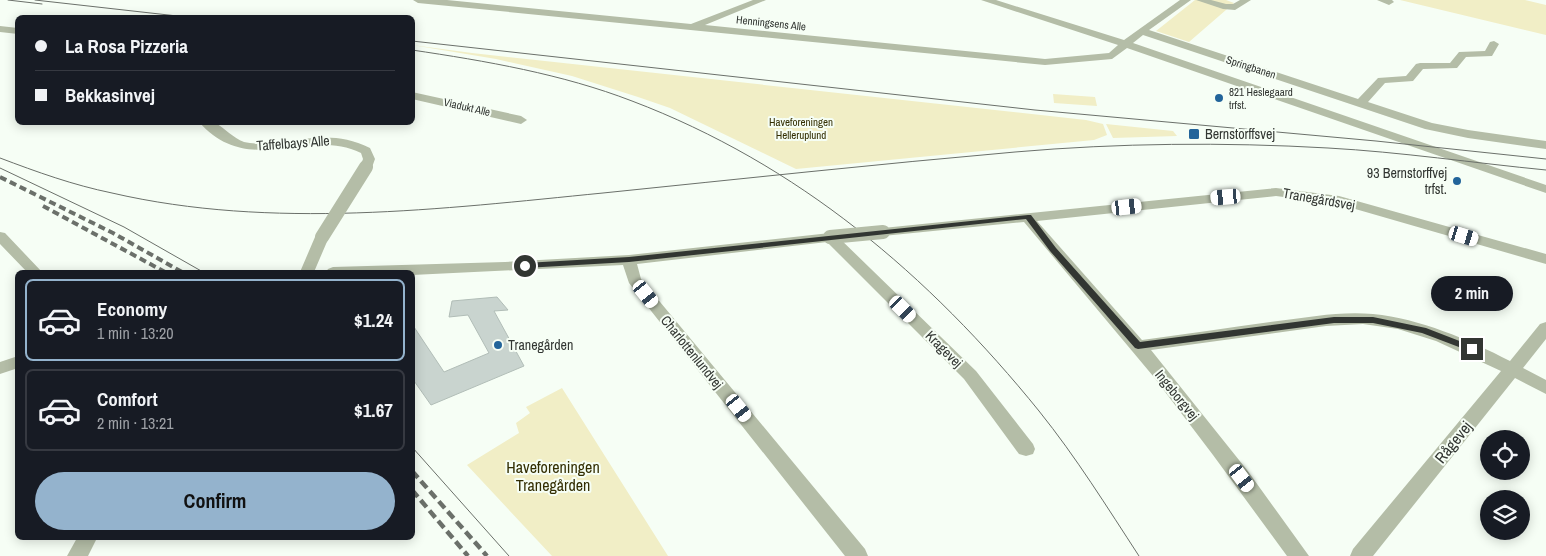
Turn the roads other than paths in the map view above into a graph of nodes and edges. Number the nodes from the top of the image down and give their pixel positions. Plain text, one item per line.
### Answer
1 (418, 0) edge
2 (513, 0) edge
3 (761, 0) edge
4 (986, 0) edge
5 (1186, 0) edge
6 (1201, 0) edge
7 (1246, 0) edge
8 (494, 8) junction
9 (692, 27) junction
10 (0, 29) edge
11 (15, 31) edge
12 (1142, 31) junction
13 (1494, 44) dead end
14 (1123, 47) junction
15 (415, 96) edge
16 (1361, 103) junction
17 (522, 120) dead end
18 (210, 125) edge
19 (1546, 144) edge
20 (1546, 189) edge
21 (1546, 200) edge
22 (1028, 217) junction
23 (0, 236) edge
24 (830, 237) junction
25 (1492, 244) junction
26 (1546, 259) edge
27 (629, 260) junction
28 (1546, 264) edge
29 (33, 270) edge
30 (307, 270) edge
31 (394, 270) edge
32 (1546, 328) edge
33 (1138, 346) junction
34 (15, 363) edge
35 (0, 368) edge
36 (1512, 369) junction
37 (1546, 388) edge
38 (1026, 449) dead end
39 (88, 540) edge
40 (77, 556) edge
41 (858, 556) edge
42 (1299, 556) edge
43 (1360, 556) edge

1 - 8 street, Henningsens Alle
2 - 8 street
3 - 9 street
4 - 14 street
5 - 12 street, Henningsens Alle
6 - 7 street
8 - 9 street, Henningsens Alle
9 - 14 street, Henningsens Alle
10 - 11 street
12 - 14 street, Henningsens Alle
12 - 16 street, Springbanen
13 - 16 street
14 - 20 street
14 - 21 street
15 - 17 street, Viadukt Alle
16 - 19 street, Springbanen
18 - 30 street, Taffelbays Alle, bridge
22 - 24 street, Tranegårdsvej, bridge
22 - 25 street, Tranegårdsvej
22 - 33 street, Ingeborgvej
23 - 29 street
24 - 27 street, Tranegårdsvej
24 - 38 street, Kragevej
25 - 26 street, Tranegårdsvej
25 - 28 street, Tranegårdsvej
27 - 31 street, Tranegårdsvej
27 - 41 street, Charlottenlundvej
32 - 36 street, Rågevej
33 - 36 street
33 - 42 street, Ingeborgvej
34 - 35 street
36 - 37 street
36 - 43 street, Rågevej
39 - 40 street

